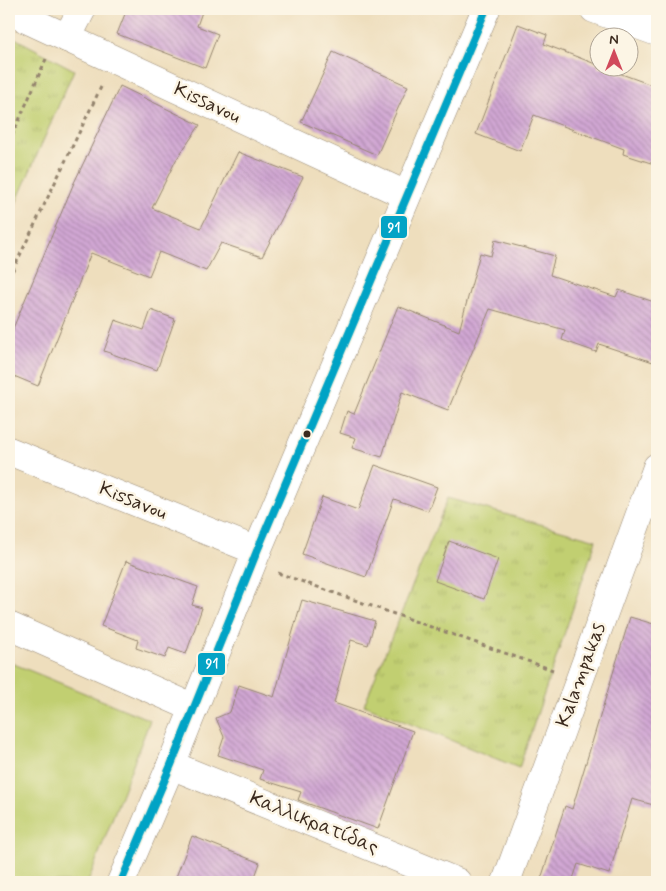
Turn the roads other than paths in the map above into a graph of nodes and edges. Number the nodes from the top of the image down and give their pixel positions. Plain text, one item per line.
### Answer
1 (82, 9) edge
2 (486, 9) edge
3 (594, 9) edge
4 (9, 11) edge
5 (657, 32) edge
6 (62, 36) junction
7 (406, 195) junction
8 (9, 451) edge
9 (656, 475) edge
10 (254, 558) junction
11 (9, 626) edge
12 (194, 708) junction
13 (171, 765) junction
14 (121, 882) edge
15 (457, 882) edge
16 (506, 882) edge

1 - 6 street
2 - 7 street
3 - 5 street
4 - 6 street, Kissavou
6 - 7 street, Kissavou
7 - 10 street
8 - 10 street, Kissavou
9 - 16 street, Kalampakas
10 - 12 street
11 - 12 street
12 - 13 street
13 - 14 street
13 - 15 street, Καλλικρατίδας

